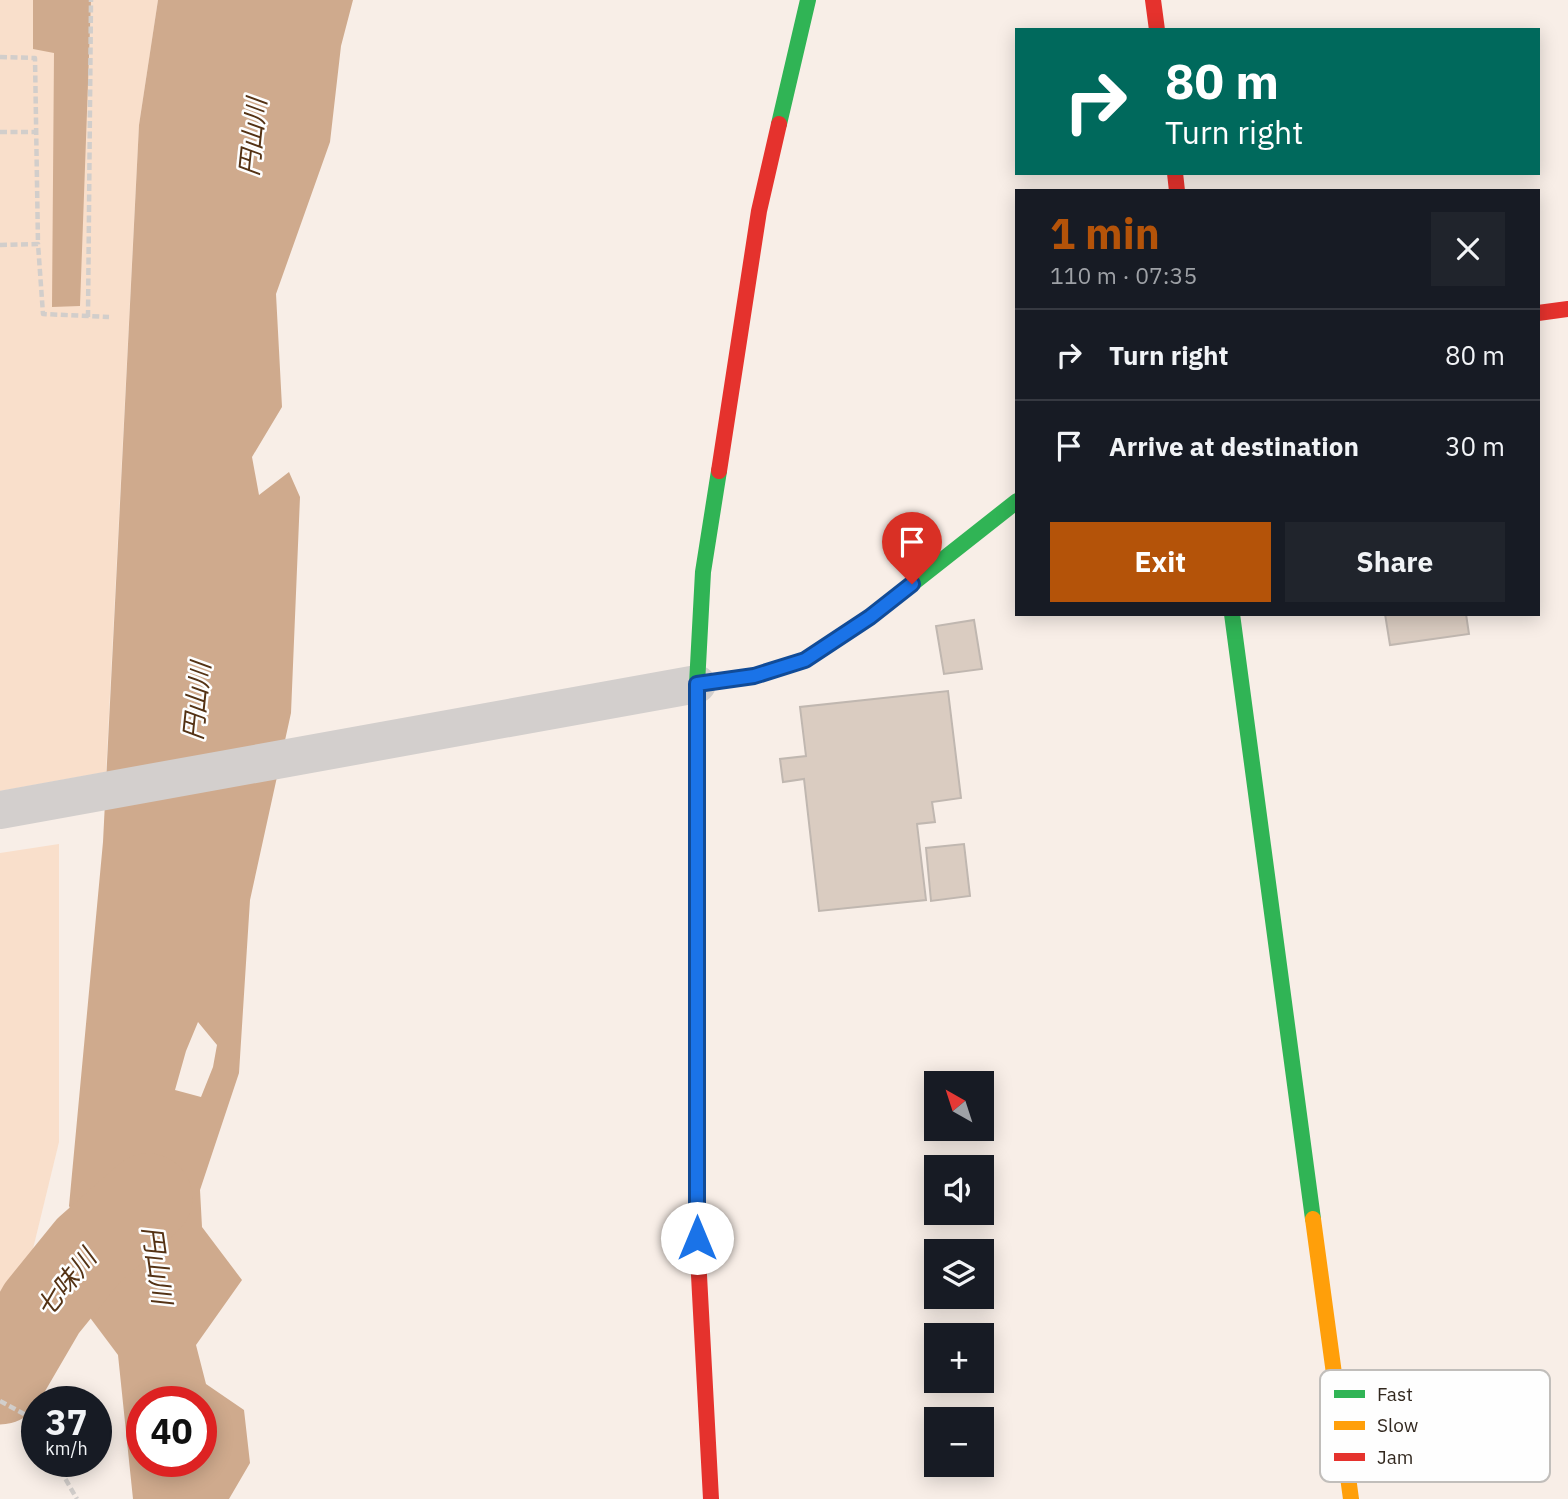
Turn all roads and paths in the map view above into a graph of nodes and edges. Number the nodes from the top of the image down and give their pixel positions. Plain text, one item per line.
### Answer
1 (92, 0) edge
2 (808, 0) edge
3 (1153, 0) edge
4 (1157, 28) edge
5 (0, 57) edge
6 (0, 132) edge
7 (36, 132) junction
8 (38, 244) junction
9 (0, 245) edge
10 (1568, 309) edge
11 (1540, 313) edge
12 (88, 317) junction
13 (109, 317) dead end
14 (1015, 503) edge
15 (1232, 616) edge
16 (697, 684) junction
17 (0, 810) edge
18 (1334, 1370) edge
19 (0, 1401) edge
20 (21, 1412) edge
21 (64, 1477) edge
22 (77, 1499) edge
23 (710, 1499) edge

1 - 12 path
2 - 16 street
3 - 4 street
5 - 7 path
6 - 7 path
7 - 8 path
8 - 9 path
8 - 12 path
10 - 11 street
12 - 13 path
14 - 16 street
15 - 18 street
16 - 17 street
16 - 23 street
19 - 20 path
21 - 22 path

